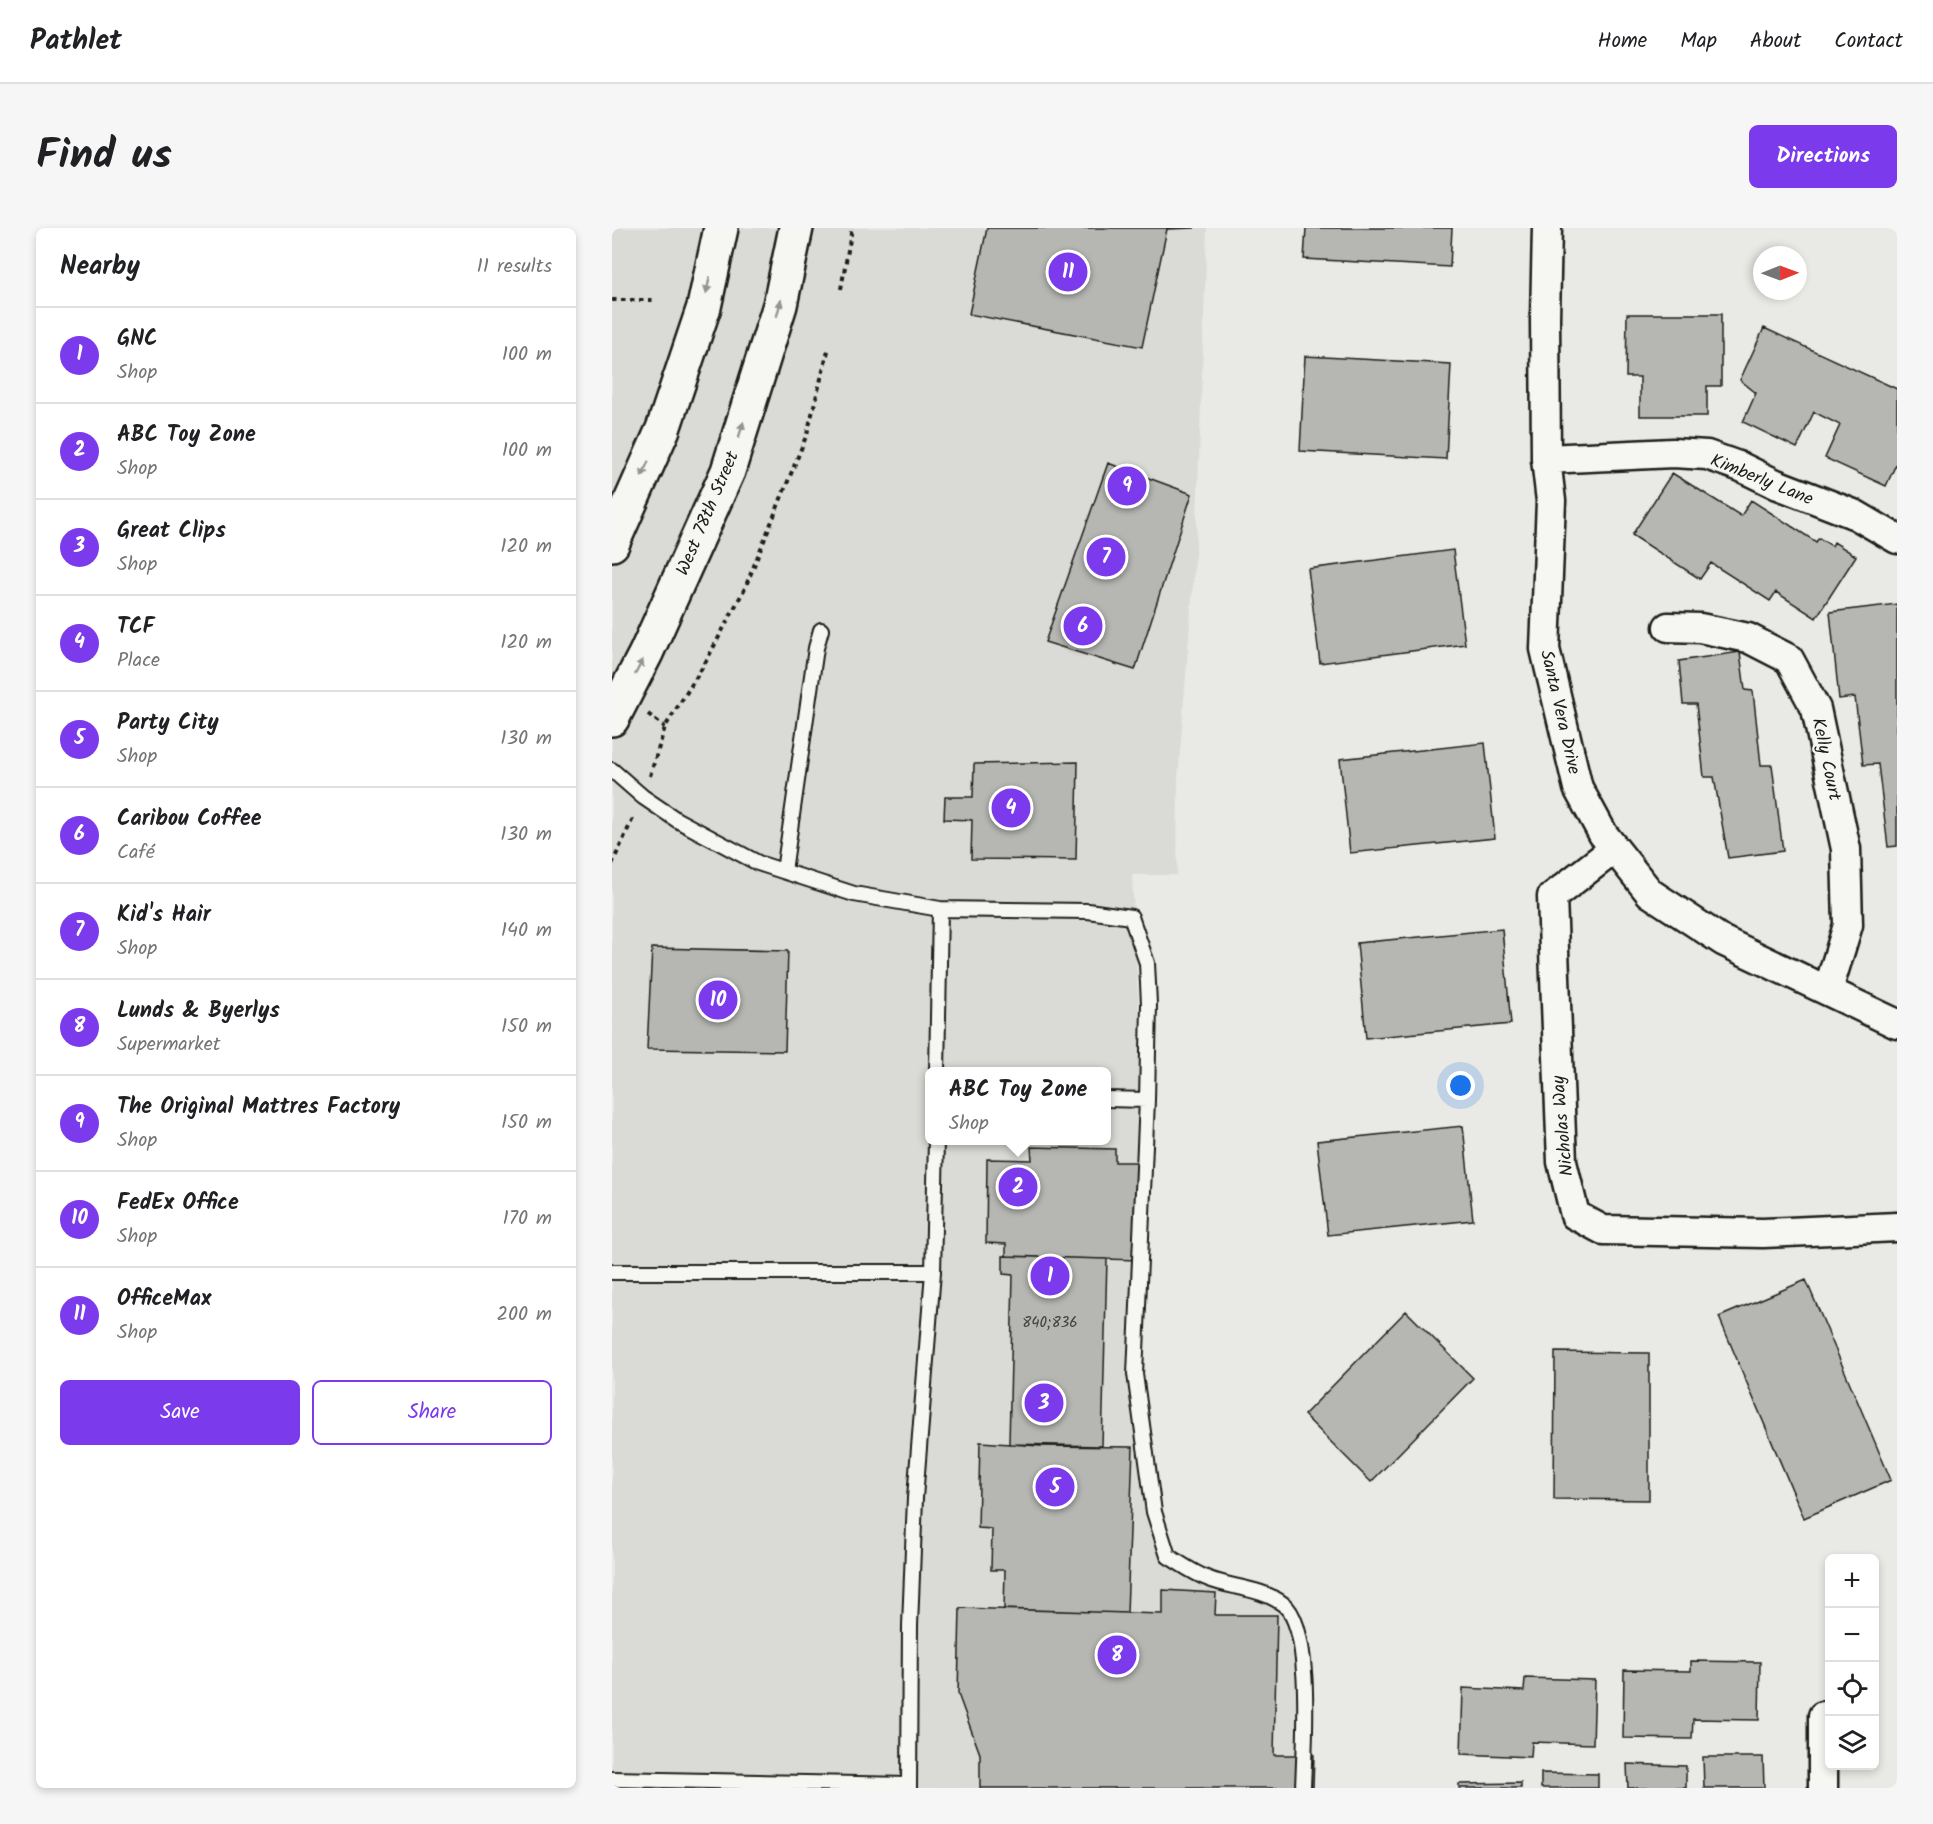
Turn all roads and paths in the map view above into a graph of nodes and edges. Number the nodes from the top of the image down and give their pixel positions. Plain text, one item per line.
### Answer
1 (721, 228) edge
2 (796, 228) edge
3 (852, 228) edge
4 (1547, 228) edge
5 (841, 289) dead end
6 (612, 300) edge
7 (654, 300) dead end
8 (829, 347) dead end
9 (1546, 459) junction
10 (1897, 539) edge
11 (612, 544) edge
12 (1668, 627) dead end
13 (820, 630) dead end
14 (612, 719) edge
15 (612, 770) edge
16 (643, 797) junction
17 (1614, 849) junction
18 (612, 863) edge
19 (784, 871) junction
20 (940, 909) junction
21 (1828, 990) junction
22 (1897, 1024) edge
23 (937, 1067) edge
24 (1111, 1099) edge
25 (1147, 1100) junction
26 (936, 1145) edge
27 (1897, 1227) edge
28 (612, 1272) edge
29 (933, 1272) junction
30 (1823, 1716) dead end
31 (612, 1779) edge
32 (909, 1786) edge
33 (1303, 1788) edge
34 (1822, 1788) edge

1 -> 11 street
14 -> 2 street, West 78th Street
3 - 5 path
4 - 9 street, Santa Vera Drive
6 - 7 path
8 - 16 path
9 - 10 street, Kimberly Lane
9 - 17 street, Santa Vera Drive
12 - 21 street, Kelly Court
13 - 19 lane
15 - 16 lane
16 - 18 path
16 - 19 lane
17 - 21 street, Santa Vera Drive
17 - 27 street, Nicholas Way
19 - 20 lane
20 - 23 lane
20 - 25 lane
21 - 22 street, Santa Vera Drive
24 - 25 lane
25 - 33 lane
26 - 29 lane
28 - 29 lane
29 - 32 lane
30 - 34 street
31 - 32 lane

